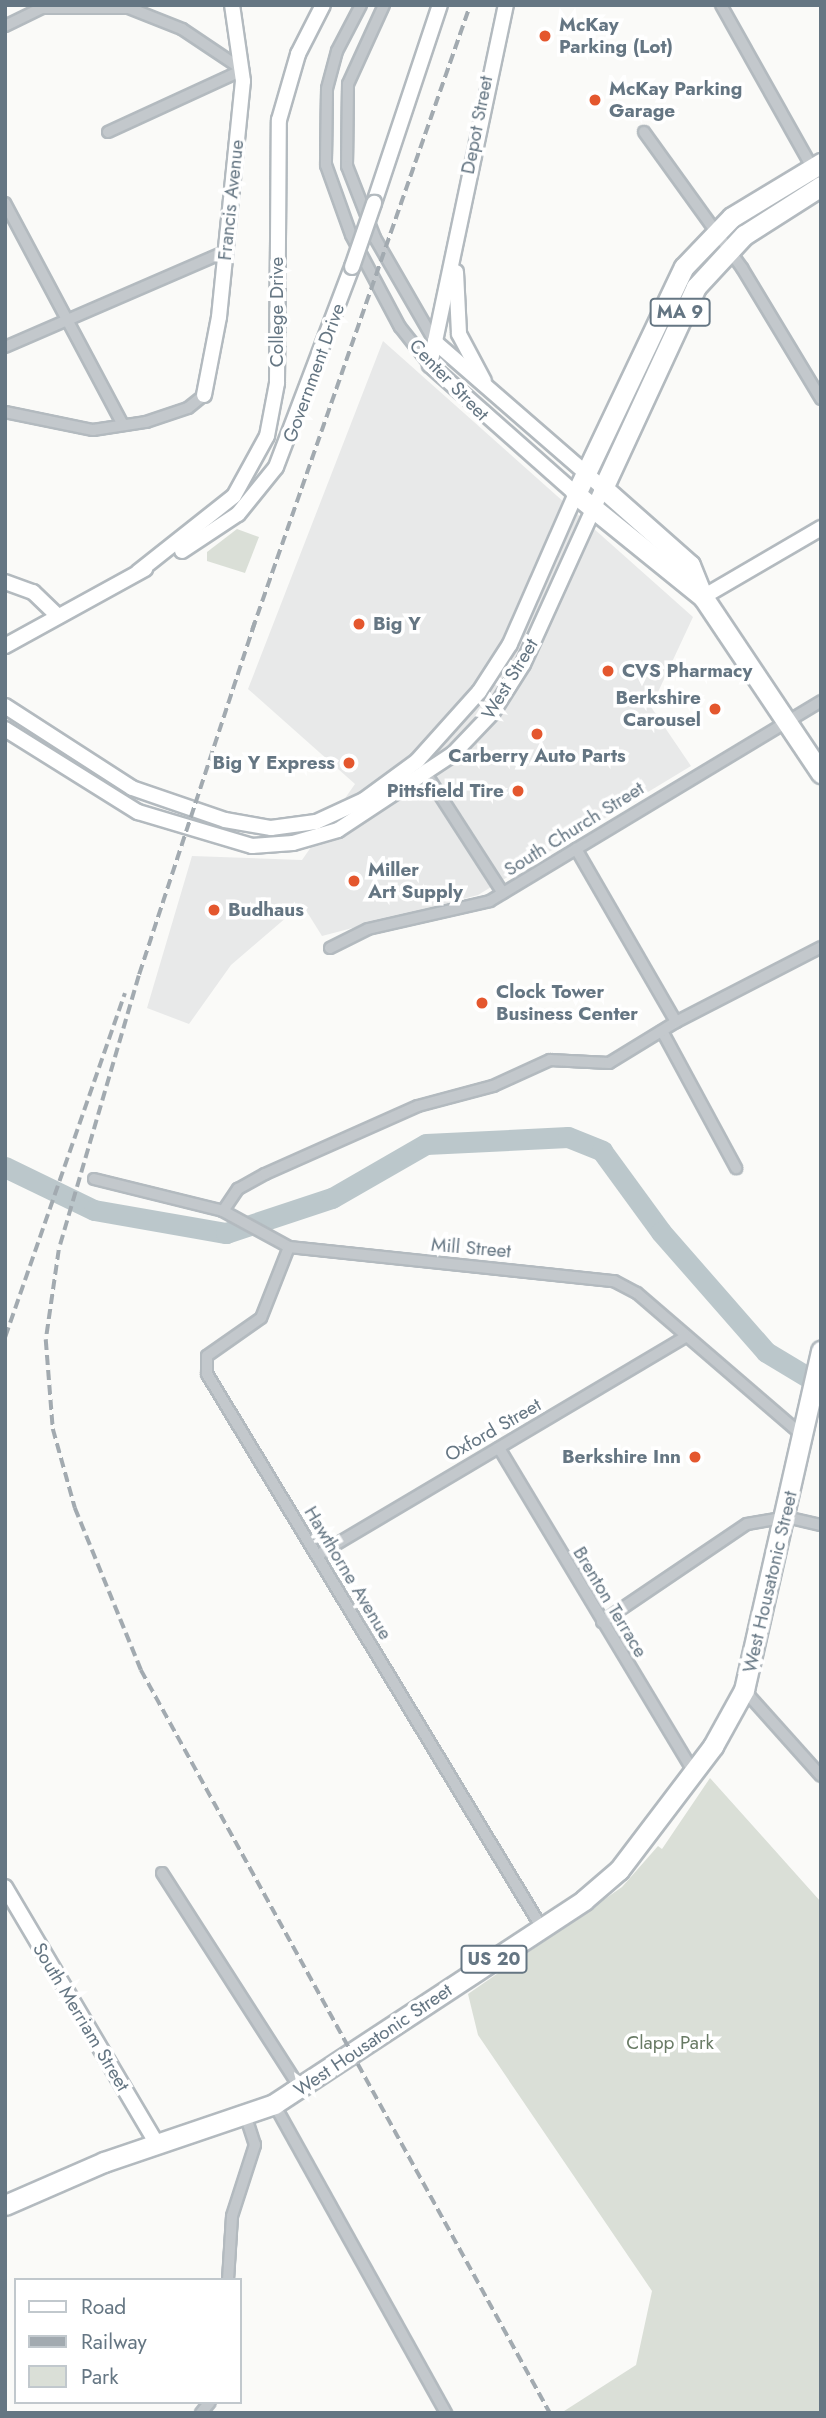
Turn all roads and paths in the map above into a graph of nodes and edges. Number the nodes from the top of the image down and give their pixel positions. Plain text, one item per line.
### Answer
1 (232, 5) edge
2 (323, 5) edge
3 (361, 5) edge
4 (384, 5) edge
5 (440, 5) edge
6 (506, 5) edge
7 (721, 5) edge
8 (41, 7) edge
9 (5, 26) edge
10 (243, 70) junction
11 (108, 132) dead end
12 (644, 132) dead end
13 (819, 175) edge
14 (5, 203) edge
15 (713, 233) junction
16 (456, 246) junction
17 (727, 250) junction
18 (225, 252) junction
19 (68, 319) junction
20 (435, 342) junction
21 (5, 347) edge
22 (430, 365) junction
23 (204, 395) joint
24 (495, 397) junction
25 (821, 399) edge
26 (5, 412) edge
27 (123, 425) junction
28 (584, 473) junction
29 (603, 488) junction
30 (576, 494) junction
31 (593, 508) junction
32 (821, 528) edge
33 (138, 572) junction
34 (5, 582) edge
35 (702, 597) junction
36 (58, 617) junction
37 (5, 646) edge
38 (821, 701) edge
39 (5, 703) edge
40 (786, 722) junction
41 (5, 729) edge
42 (417, 761) junction
43 (821, 773) edge
44 (427, 775) junction
45 (576, 849) junction
46 (503, 893) junction
47 (821, 947) edge
48 (330, 948) dead end
49 (676, 1022) junction
50 (662, 1031) junction
51 (736, 1168) dead end
52 (94, 1179) dead end
53 (223, 1211) junction
54 (289, 1247) junction
55 (685, 1337) junction
56 (821, 1352) edge
57 (804, 1428) junction
58 (499, 1448) junction
59 (786, 1517) junction
60 (821, 1525) edge
61 (318, 1555) junction
62 (602, 1622) junction
63 (744, 1690) junction
64 (694, 1772) junction
65 (821, 1776) edge
66 (162, 1872) dead end
67 (5, 1887) edge
68 (542, 1928) junction
69 (300, 2088) junction
70 (274, 2104) junction
71 (246, 2117) junction
72 (158, 2146) junction
73 (5, 2206) edge
74 (228, 2278) edge
75 (446, 2413) edge

1 - 10 street, Francis Avenue
2 - 33 street, College Drive
3 - 22 street, Center Street
4 - 20 street, Center Street
5 - 33 street, Government Drive, bridge
6 - 16 street, Depot Street
7 - 13 street
8 - 9 street
8 - 10 street
10 - 11 street
10 - 18 street, Francis Avenue
12 - 15 street
13 - 15 highway, West Street / MA 9
13 - 17 highway, West Street / MA 9
14 - 19 street
15 - 17 street
15 - 28 highway, West Street / MA 9
16 - 20 street, Depot Street
16 - 24 street, Depot Street
17 - 25 street
17 - 29 highway, West Street / MA 9
18 - 19 street
18 - 23 street, Francis Avenue
19 - 21 street
19 - 27 street
20 - 22 street, Depot Street
20 - 24 street, Center Street
22 - 30 street, Center Street
23 - 27 street
24 - 28 street, Center Street
26 - 27 street
28 - 29 street, Center Street
28 - 30 highway, West Street / MA 9
29 - 31 street, West Street
29 - 35 highway, Center Street
30 - 31 highway, Center Street
30 - 42 street, West Street
31 - 35 highway, Center Street
31 - 44 street, West Street
32 - 35 street
33 - 36 street, Government Drive
34 - 36 street
35 - 40 highway, Center Street
36 - 37 street, Government Drive
38 - 40 street, South Church Street
39 - 42 street, West Street
40 - 43 highway, Center Street
40 - 45 street, South Church Street
41 - 44 street, West Street
42 - 44 street
44 - 46 street
45 - 46 street, South Church Street
45 - 49 street
46 - 48 street, South Church Street
47 - 49 street
49 - 50 street
50 - 51 street
50 - 53 street
52 - 53 street, Mill Street
53 - 54 street, Mill Street
54 - 55 street, Mill Street
54 - 61 street, Hawthorne Avenue
55 - 57 street, Mill Street
55 - 58 street, Oxford Street
56 - 57 highway, West Housatonic Street / US 20
57 - 59 highway, West Housatonic Street / US 20
58 - 61 street, Oxford Street
58 - 62 street, Brenton Terrace
59 - 60 street
59 - 62 street
59 - 63 highway, West Housatonic Street / US 20
61 - 68 street, Hawthorne Avenue
62 - 64 street, Brenton Terrace
63 - 64 highway, West Housatonic Street / US 20
63 - 65 street
64 - 68 highway, West Housatonic Street / US 20
66 - 69 street
67 - 72 street, South Merriam Street
68 - 69 highway, West Housatonic Street / US 20
69 - 70 highway, West Housatonic Street / US 20
70 - 71 highway, West Housatonic Street / US 20
70 - 75 street
71 - 72 highway, West Housatonic Street / US 20
71 - 74 street
72 - 73 highway, West Housatonic Street / US 20

